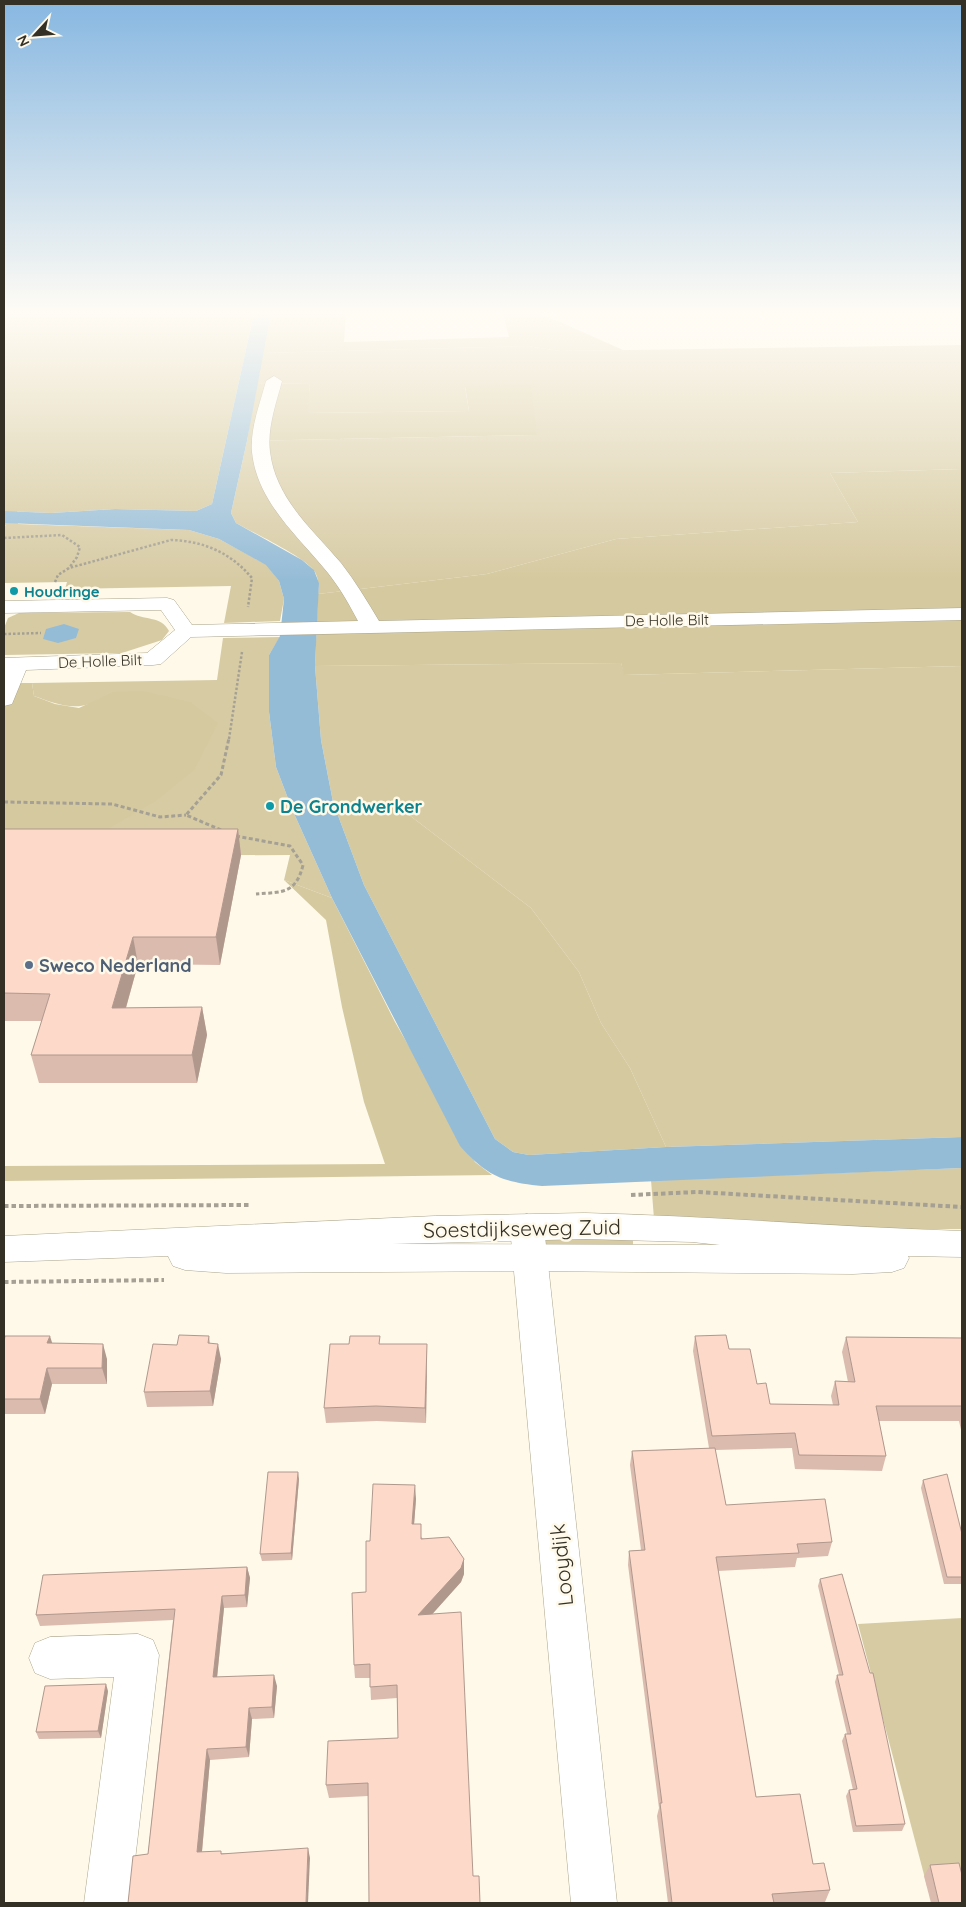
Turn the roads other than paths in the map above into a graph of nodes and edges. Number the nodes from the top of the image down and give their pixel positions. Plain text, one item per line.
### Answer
1 (268, 402) edge
2 (4, 607) edge
3 (962, 614) edge
4 (372, 627) junction
5 (186, 631) junction
6 (10, 664) edge
7 (4, 701) edge
8 (529, 1242) junction
9 (962, 1244) edge
10 (4, 1249) edge
11 (962, 1253) edge
12 (50, 1658) dead end
13 (107, 1903) edge
14 (594, 1903) edge

1 - 4 main road
2 - 5 main road
3 - 4 main road, De Holle Bilt
4 - 5 main road, De Holle Bilt
5 - 6 main road, De Holle Bilt
6 - 7 main road
8 - 9 main road, Soestdijkseweg Zuid
8 - 10 main road, Soestdijkseweg Zuid
8 - 11 main road, Soestdijkseweg Zuid
8 - 14 main road, Looydijk
12 - 13 main road

